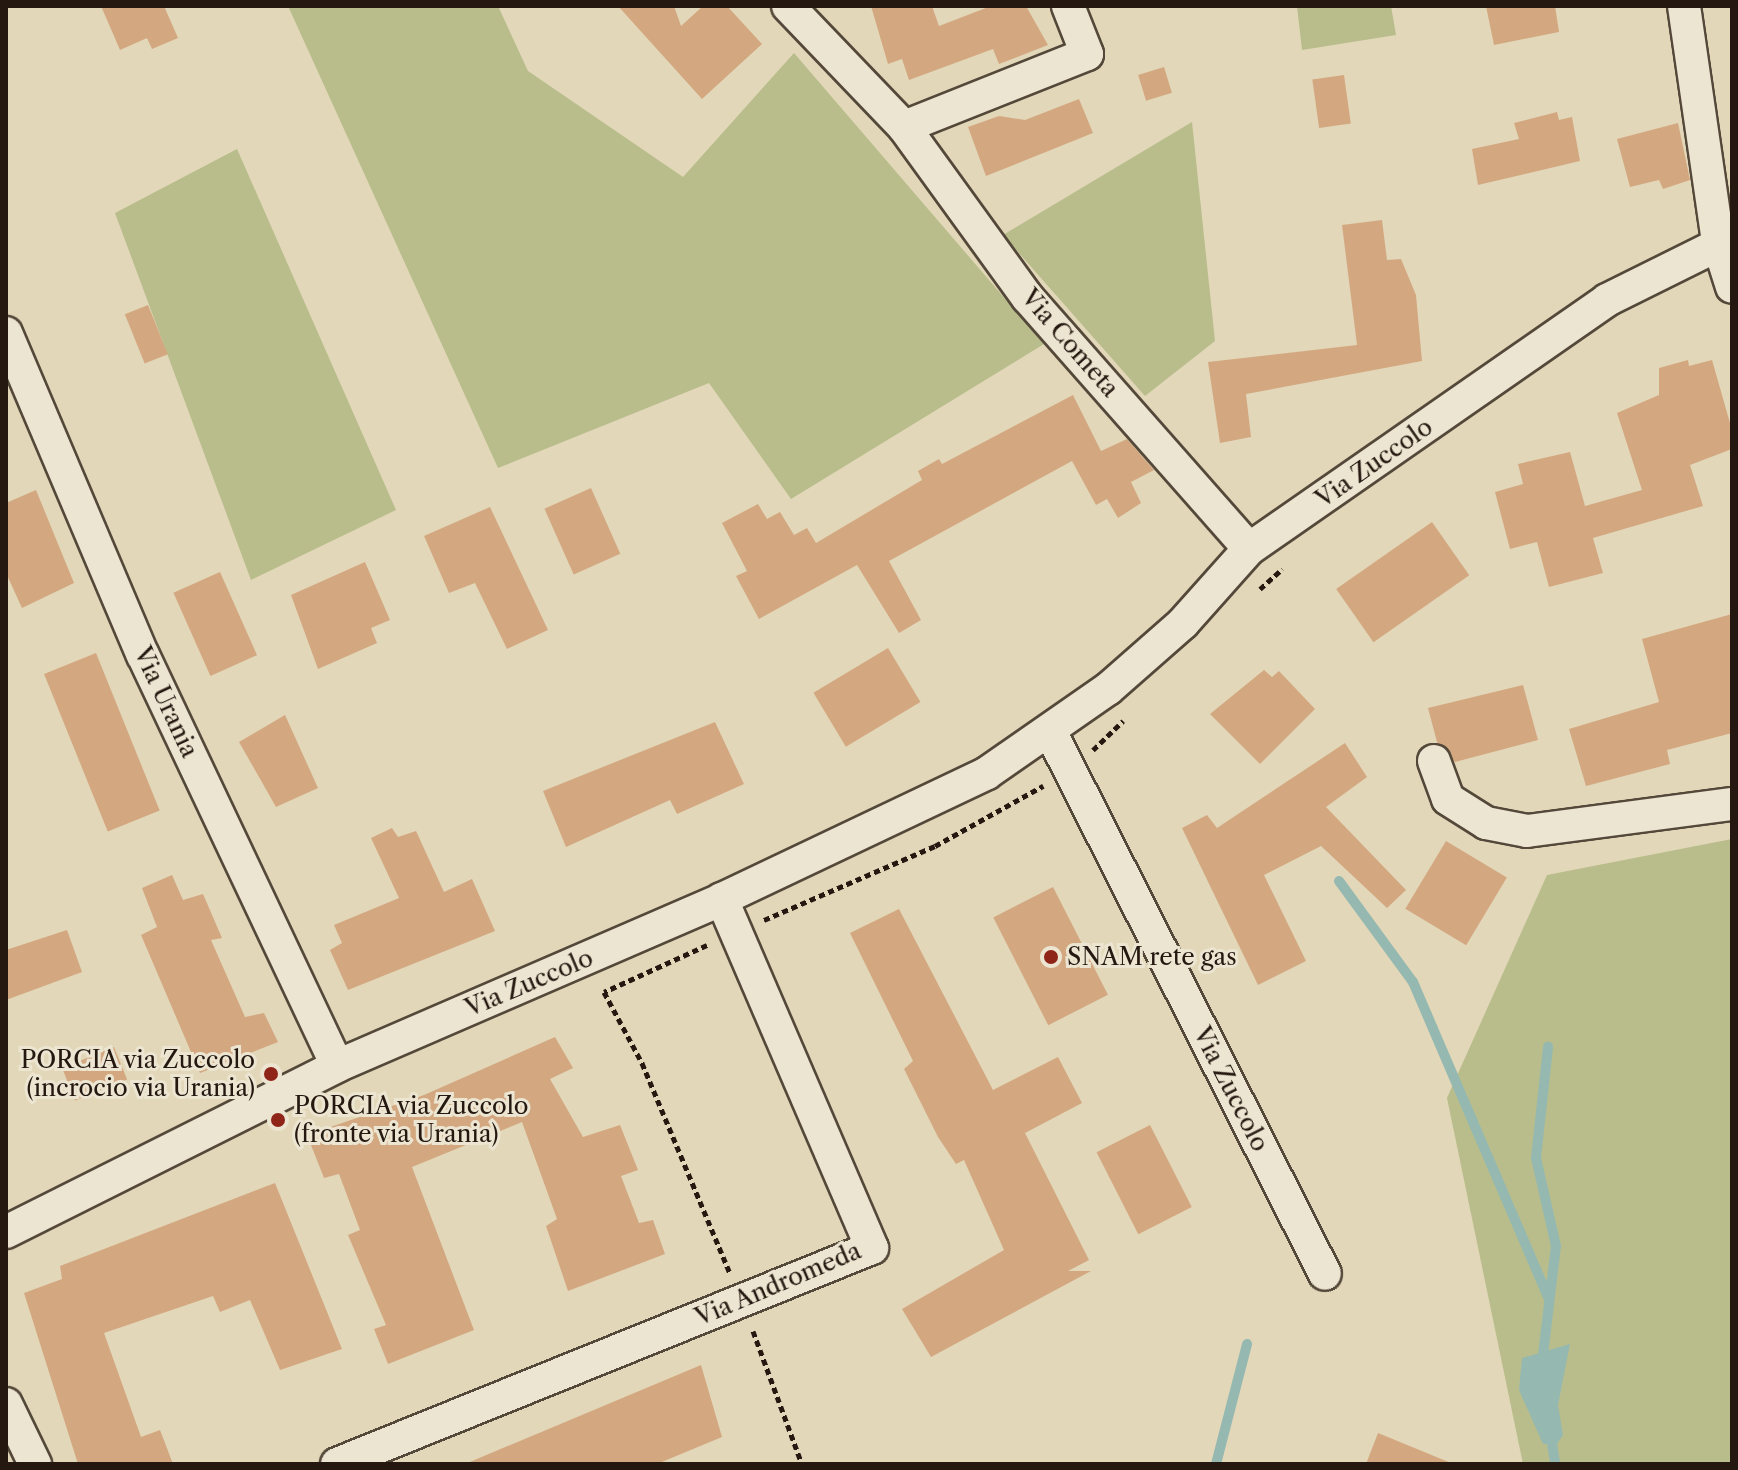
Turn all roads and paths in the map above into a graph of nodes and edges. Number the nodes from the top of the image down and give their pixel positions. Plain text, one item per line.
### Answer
1 (788, 6) edge
2 (1068, 6) edge
3 (1684, 6) edge
4 (904, 127) junction
5 (1725, 241) edge
6 (1732, 287) edge
7 (6, 333) edge
8 (1249, 549) junction
9 (1051, 733) junction
10 (1434, 761) dead end
11 (1732, 804) edge
12 (722, 899) junction
13 (737, 932) junction
14 (337, 1066) junction
15 (6, 1232) edge
16 (1325, 1274) dead end
17 (742, 1301) junction
18 (6, 1404) edge
19 (35, 1464) edge
20 (337, 1464) edge
21 (802, 1464) edge

1 - 4 street, Via Cometa
2 - 4 street
3 - 5 street
4 - 8 street, Via Cometa
5 - 6 street
5 - 8 street, Via Zuccolo
7 - 14 street, Via Urania
8 - 9 street, Via Zuccolo
9 - 12 street, Via Zuccolo
9 - 16 street, Via Zuccolo
10 - 11 street
12 - 13 street, Via Andromeda
12 - 14 street, Via Zuccolo
13 - 17 street, Via Andromeda
13 - 17 path
14 - 15 street, Via Zuccolo
17 - 20 street, Via Andromeda
17 - 21 path
18 - 19 street

